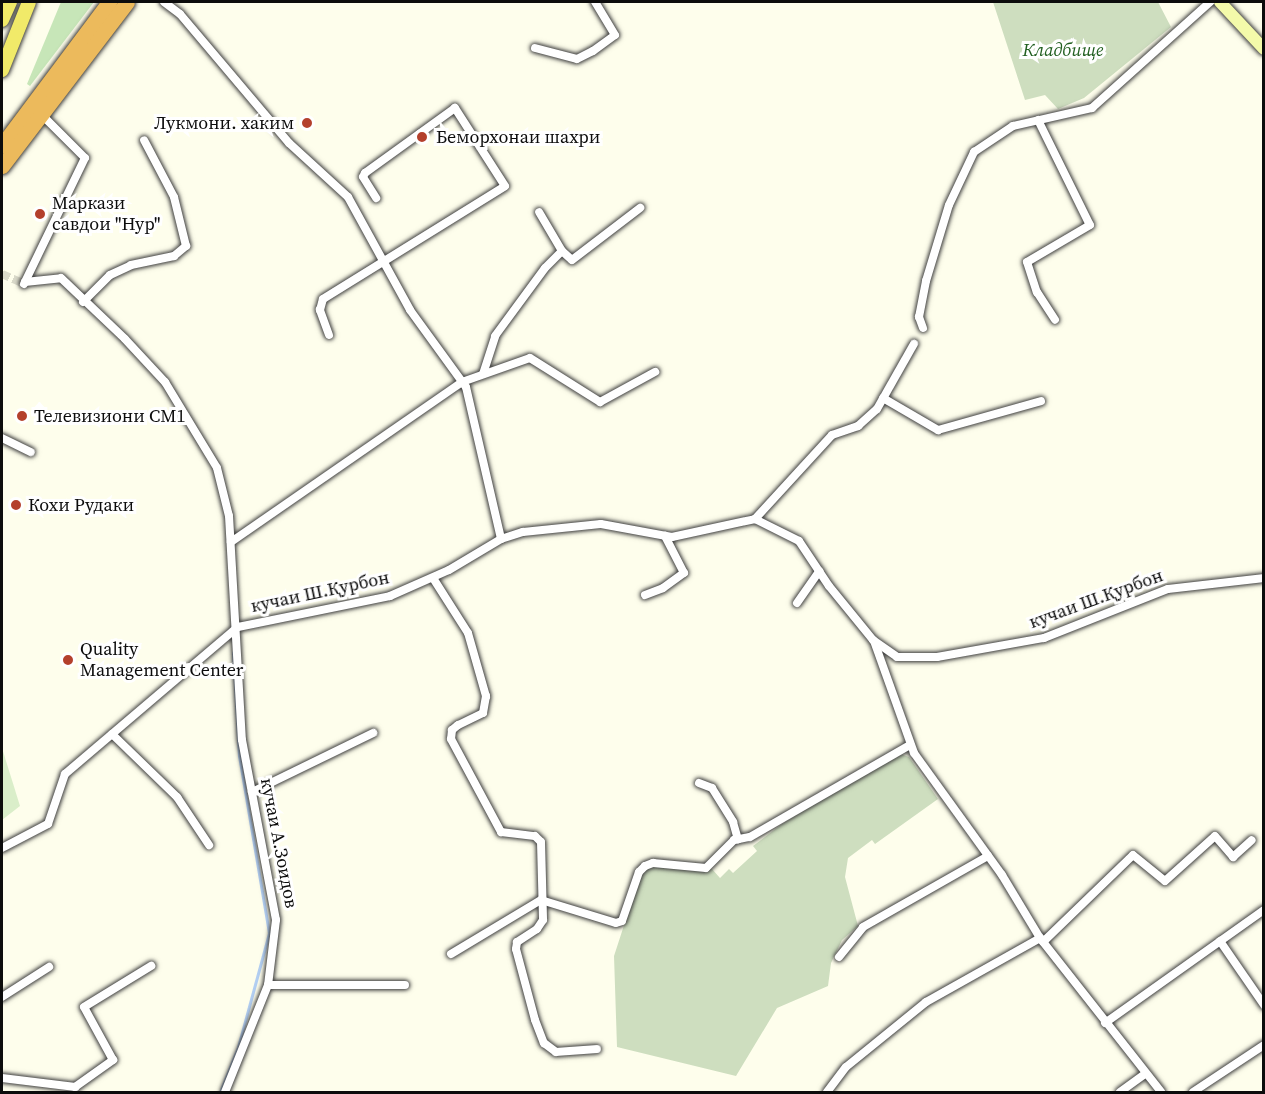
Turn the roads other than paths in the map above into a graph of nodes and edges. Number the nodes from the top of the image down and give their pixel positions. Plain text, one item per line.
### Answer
1 (10, 2) edge
2 (29, 2) edge
3 (109, 2) edge
4 (127, 2) edge
5 (164, 2) edge
6 (595, 2) edge
7 (1210, 2) edge
8 (1220, 2) edge
9 (2, 20) edge
10 (535, 48) dead end
11 (1263, 49) edge
12 (2, 70) edge
13 (42, 115) junction
14 (1038, 120) junction
15 (144, 140) dead end
16 (4, 149) edge
17 (376, 198) dead end
18 (640, 208) dead end
19 (539, 212) dead end
20 (562, 251) junction
21 (381, 261) junction
22 (83, 302) junction
23 (1055, 320) dead end
24 (923, 328) dead end
25 (329, 335) dead end
26 (914, 344) dead end
27 (655, 372) dead end
28 (483, 374) junction
29 (462, 382) junction
30 (883, 398) junction
31 (1041, 400) dead end
32 (2, 438) edge
33 (31, 452) dead end
34 (755, 519) junction
35 (665, 536) junction
36 (501, 539) junction
37 (231, 543) junction
38 (819, 572) junction
39 (433, 578) junction
40 (1263, 578) edge
41 (645, 595) dead end
42 (797, 603) dead end
43 (238, 627) junction
44 (873, 640) junction
45 (373, 733) dead end
46 (112, 734) junction
47 (910, 745) junction
48 (699, 783) dead end
49 (252, 792) junction
50 (738, 838) junction
51 (1252, 840) dead end
52 (209, 845) dead end
53 (2, 848) edge
54 (988, 856) junction
55 (541, 900) junction
56 (1263, 910) edge
57 (1041, 940) junction
58 (1220, 941) junction
59 (451, 954) dead end
60 (839, 957) dead end
61 (151, 966) dead end
62 (49, 967) dead end
63 (268, 985) junction
64 (405, 985) dead end
65 (2, 997) edge
66 (1263, 1005) edge
67 (1105, 1023) junction
68 (1263, 1044) edge
69 (597, 1049) dead end
70 (1143, 1075) junction
71 (2, 1078) edge
72 (225, 1092) edge
73 (827, 1092) edge
74 (1120, 1092) edge
75 (1161, 1092) edge
76 (1193, 1092) edge

1 - 9 main road
2 - 12 main road
3 - 16 highway
4 - 13 highway
5 - 21 street
6 - 10 street
7 - 14 street
8 - 11 main road
13 - 16 highway
13 - 22 street, кучаи А.Зоидов
14 - 23 street
14 - 24 street
15 - 22 street
17 - 21 street
18 - 20 street
19 - 20 street
20 - 28 street
21 - 25 street
21 - 29 street
22 - 37 street, кучаи А.Зоидов
26 - 30 street
27 - 28 street
28 - 29 street
29 - 36 street
29 - 37 street
30 - 31 street
30 - 34 street
32 - 33 street
34 - 35 street, кучаи Ш.Қурбон
34 - 38 street, кучаи Ш.Қурбон
35 - 36 street, кучаи Ш.Қурбон
35 - 41 street
36 - 39 street, кучаи Ш.Қурбон
37 - 43 street, кучаи А.Зоидов
38 - 42 street
38 - 44 street, кучаи Ш.Қурбон
39 - 43 street, кучаи Ш.Қурбон
39 - 55 street
40 - 44 street, кучаи Ш.Қурбон
43 - 46 street, кучаи Ш.Қурбон
43 - 49 street, кучаи А.Зоидов
44 - 47 street
45 - 49 street
46 - 52 street
46 - 53 street, кучаи Ш.Қурбон
47 - 50 street
47 - 54 street
48 - 50 street
49 - 63 street, кучаи А.Зоидов
50 - 55 street
51 - 57 street
54 - 57 street
54 - 60 street
55 - 59 street
55 - 69 street
56 - 58 street
57 - 67 street
57 - 73 street
58 - 66 street
58 - 67 street
61 - 71 street
62 - 65 street
63 - 64 street
63 - 72 street, кучаи А.Зоидов
67 - 70 street
68 - 76 street
70 - 74 street
70 - 75 street

